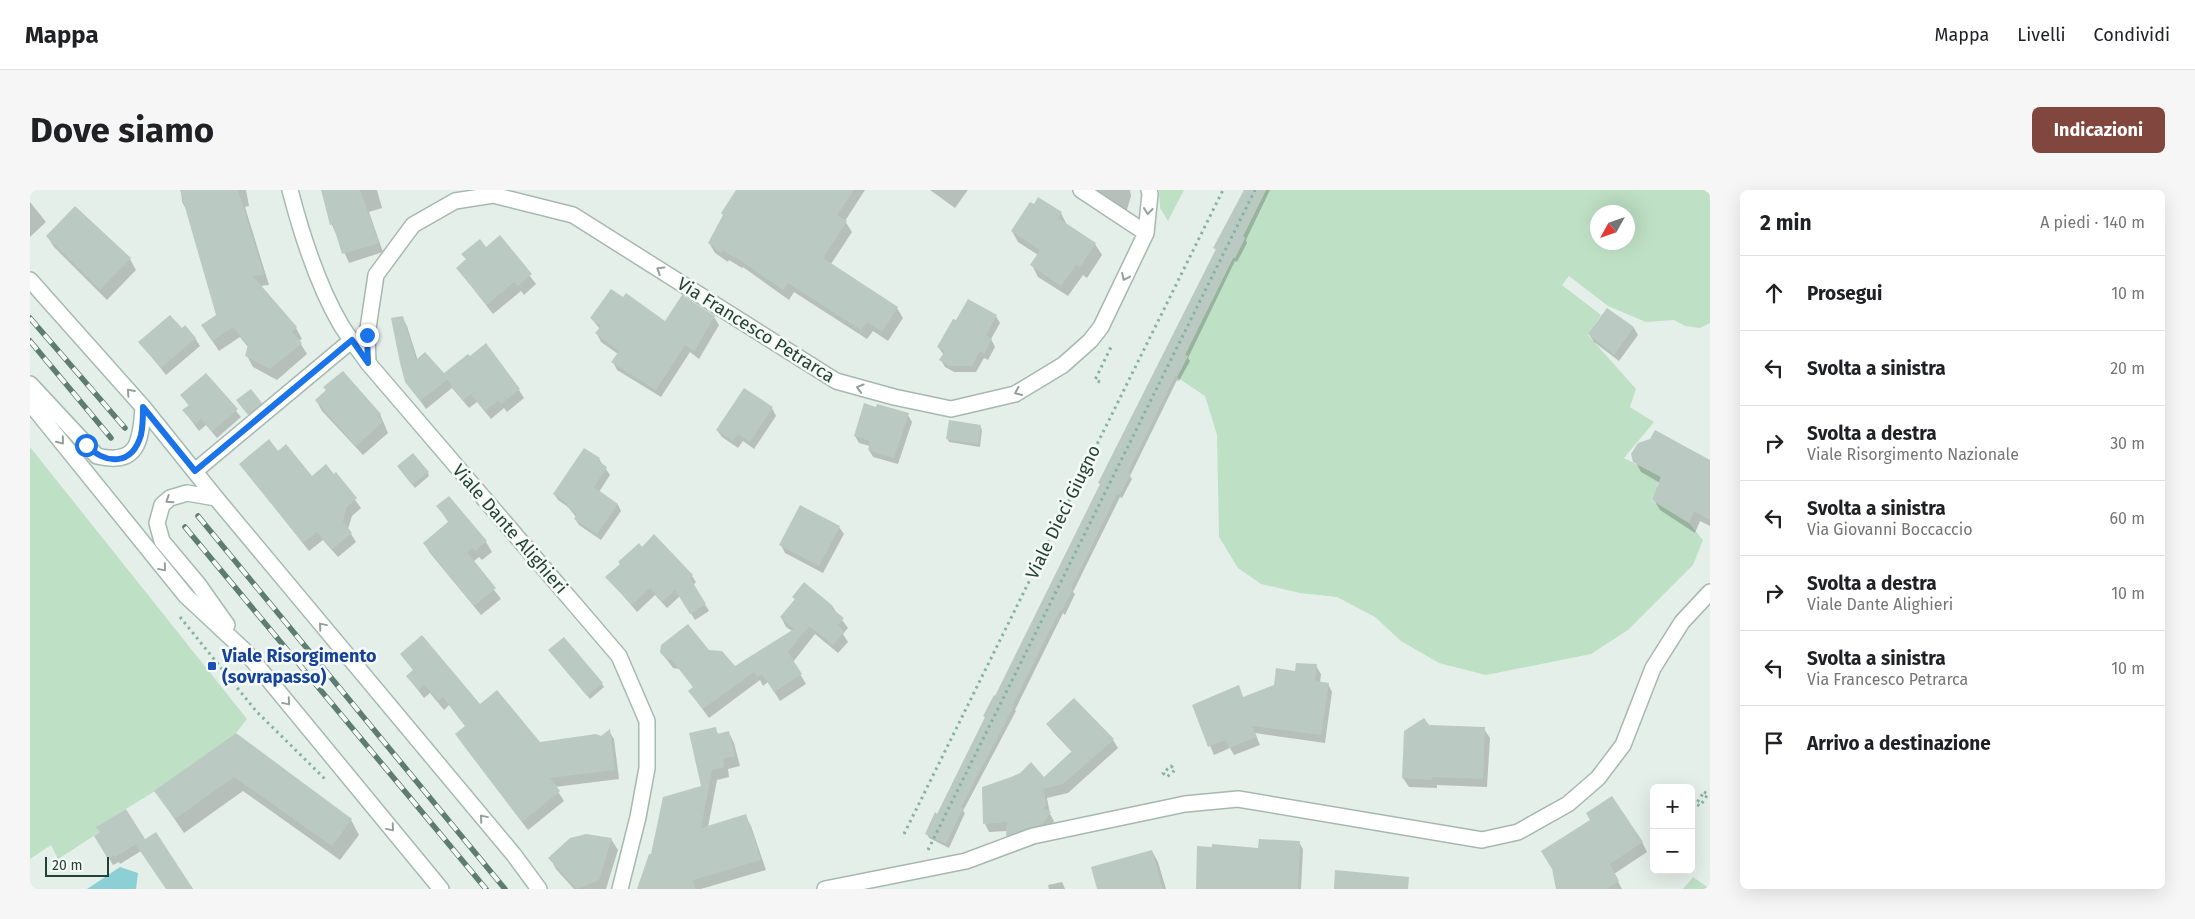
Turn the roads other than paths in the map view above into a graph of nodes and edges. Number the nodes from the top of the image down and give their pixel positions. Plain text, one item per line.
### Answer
1 (290, 190) edge
2 (1080, 190) edge
3 (1149, 190) edge
4 (497, 193) edge
5 (1146, 233) junction
6 (30, 280) edge
7 (352, 340) junction
8 (368, 363) junction
9 (30, 384) edge
10 (30, 403) edge
11 (143, 407) junction
12 (195, 471) junction
13 (216, 498) junction
14 (1710, 592) edge
15 (245, 651) junction
16 (514, 855) junction
17 (441, 889) edge
18 (539, 889) edge
19 (548, 889) edge
20 (620, 889) edge
21 (825, 889) edge

1 - 7 main road, Viale Dante Alighieri
2 - 5 main road
3 -> 5 main road, Via Francesco Petrarca
5 -> 4 main road, Via Francesco Petrarca
4 - 8 main road, Via Francesco Petrarca
11 -> 6 main road
7 - 8 main road, Viale Dante Alighieri
7 - 12 main road
8 - 20 main road, Viale Dante Alighieri
9 - 11 main road
10 -> 15 main road
11 - 12 main road
12 - 13 main road
13 -> 15 main road
16 -> 13 main road
14 - 21 main road
15 -> 17 main road
16 - 18 main road
16 - 19 main road

